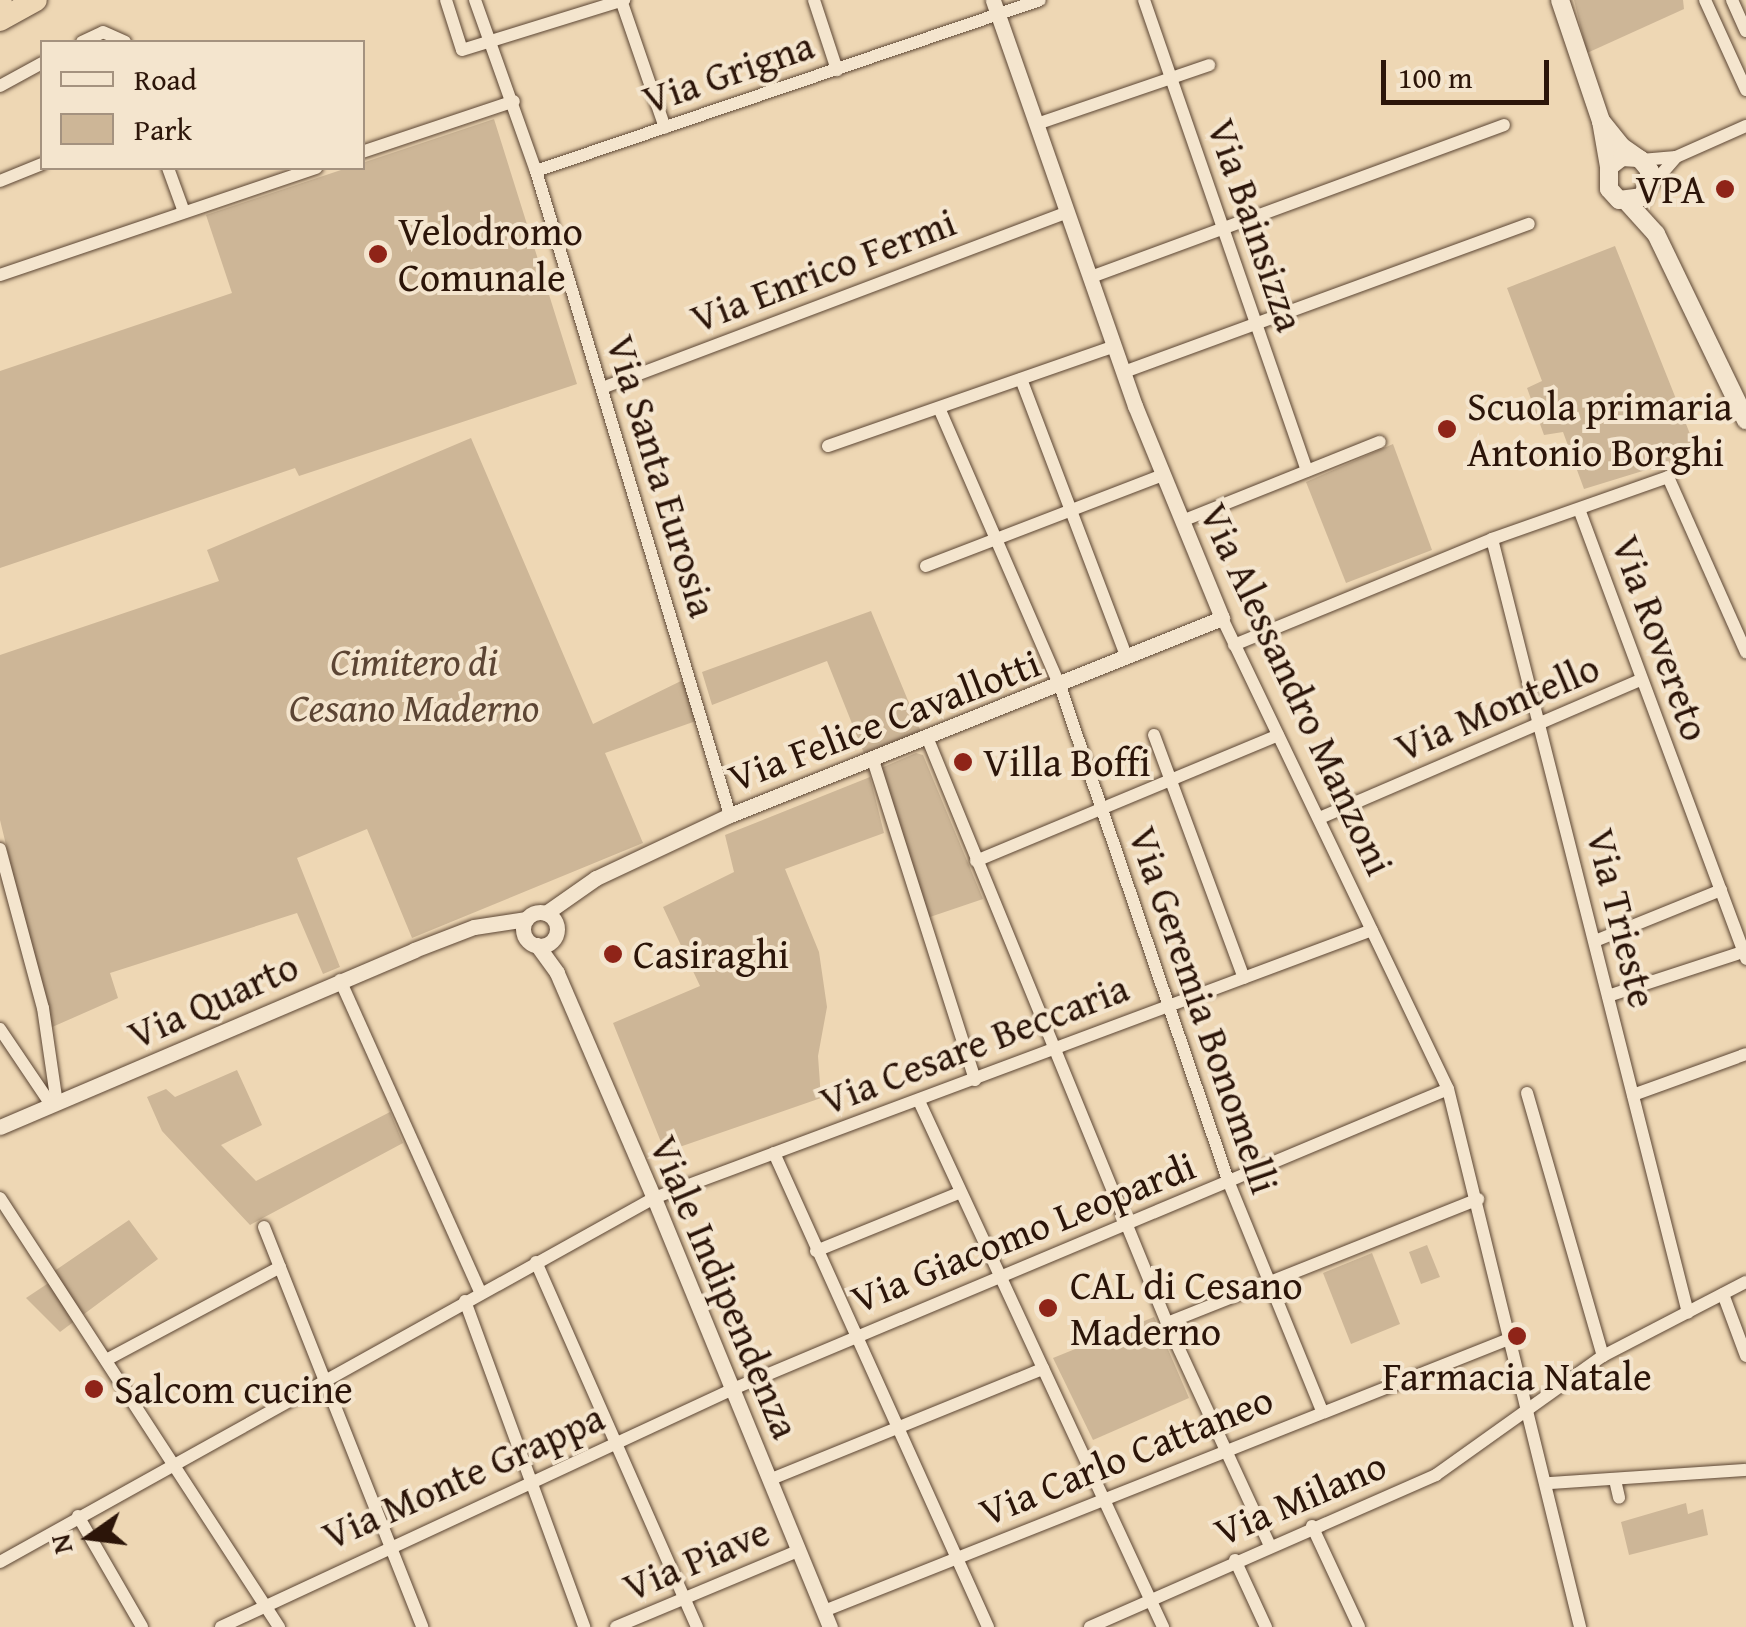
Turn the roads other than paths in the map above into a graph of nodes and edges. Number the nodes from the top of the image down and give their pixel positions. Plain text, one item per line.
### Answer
1 (36, 0) edge
2 (446, 0) edge
3 (622, 0) edge
4 (814, 0) edge
5 (1040, 0) edge
6 (1144, 0) edge
7 (1560, 0) edge
8 (1705, 0) edge
9 (1732, 0) edge
10 (479, 3) edge
11 (996, 8) edge
12 (0, 20) edge
13 (1746, 31) edge
14 (86, 40) edge
15 (121, 40) edge
16 (493, 43) junction
17 (40, 64) edge
18 (1208, 65) dead end
19 (837, 70) junction
20 (1170, 78) junction
21 (0, 86) edge
22 (1746, 90) edge
23 (514, 102) junction
24 (1601, 121) junction
25 (1037, 124) junction
26 (1504, 125) dead end
27 (1746, 126) edge
28 (666, 128) junction
29 (365, 151) edge
30 (1676, 157) junction
31 (1639, 159) junction
32 (40, 165) edge
33 (1609, 168) junction
34 (169, 170) edge
35 (310, 170) edge
36 (536, 171) junction
37 (0, 181) edge
38 (1650, 188) junction
39 (1627, 202) junction
40 (184, 212) junction
41 (1068, 212) junction
42 (1529, 224) dead end
43 (1224, 228) junction
44 (1656, 234) junction
45 (0, 275) edge
46 (1091, 277) junction
47 (1256, 322) junction
48 (1115, 346) junction
49 (1124, 372) junction
50 (1021, 379) junction
51 (602, 388) junction
52 (939, 408) junction
53 (1746, 420) edge
54 (1380, 442) dead end
55 (828, 446) dead end
56 (1307, 471) junction
57 (1163, 475) junction
58 (1578, 509) junction
59 (1072, 510) junction
60 (1182, 521) junction
61 (996, 538) junction
62 (1492, 539) junction
63 (926, 566) dead end
64 (1222, 618) junction
65 (1234, 645) junction
66 (1746, 652) edge
67 (1127, 658) junction
68 (1642, 680) junction
69 (1060, 686) junction
70 (1540, 726) junction
71 (1154, 735) dead end
72 (1278, 736) junction
73 (927, 737) junction
74 (874, 760) junction
75 (1171, 780) junction
76 (1099, 808) junction
77 (730, 815) junction
78 (1322, 818) junction
79 (0, 849) edge
80 (976, 861) junction
81 (1721, 890) junction
82 (540, 930) junction
83 (1372, 930) junction
84 (1594, 941) junction
85 (1745, 953) edge
86 (1244, 978) junction
87 (340, 980) junction
88 (1608, 996) junction
89 (1167, 1006) junction
90 (0, 1029) edge
91 (1055, 1048) junction
92 (1746, 1054) edge
93 (975, 1080) junction
94 (1448, 1089) junction
95 (1528, 1093) dead end
96 (1633, 1095) junction
97 (919, 1101) junction
98 (54, 1105) junction
99 (0, 1127) edge
100 (774, 1153) junction
101 (1228, 1182) junction
102 (959, 1194) junction
103 (0, 1198) edge
104 (654, 1198) junction
105 (1478, 1199) junction
106 (1126, 1223) junction
107 (264, 1228) dead end
108 (816, 1251) junction
109 (536, 1262) junction
110 (280, 1267) junction
111 (1000, 1278) junction
112 (1269, 1282) junction
113 (1746, 1282) edge
114 (480, 1292) junction
115 (1722, 1294) junction
116 (465, 1300) junction
117 (1688, 1313) junction
118 (1166, 1323) junction
119 (854, 1336) junction
120 (1509, 1340) junction
121 (1603, 1356) junction
122 (1746, 1356) edge
123 (108, 1359) junction
124 (1043, 1369) junction
125 (324, 1376) junction
126 (734, 1389) junction
127 (1521, 1410) junction
128 (1322, 1411) junction
129 (898, 1430) junction
130 (617, 1443) junction
131 (1226, 1450) junction
132 (172, 1462) junction
133 (1746, 1470) edge
134 (532, 1479) junction
135 (770, 1480) junction
136 (1615, 1480) junction
137 (1548, 1483) junction
138 (1619, 1498) dead end
139 (1103, 1500) junction
140 (78, 1516) junction
141 (1312, 1526) junction
142 (391, 1543) junction
143 (1270, 1544) junction
144 (800, 1550) junction
145 (957, 1559) junction
146 (1235, 1560) junction
147 (0, 1562) edge
148 (1150, 1599) junction
149 (685, 1600) junction
150 (263, 1602) junction
151 (827, 1619) edge
152 (1579, 1626) edge
153 (142, 1627) edge
154 (221, 1627) edge
155 (279, 1627) edge
156 (422, 1627) edge
157 (584, 1627) edge
158 (616, 1627) edge
159 (698, 1627) edge
160 (988, 1627) edge
161 (1090, 1627) edge
162 (1164, 1627) edge
163 (1266, 1627) edge
164 (1360, 1627) edge

1 - 12 highway
2 - 16 street
3 - 16 street
3 - 28 street
4 - 19 street
5 - 11 street, Via Grigna
6 - 20 street, Via Bainsizza
7 - 24 main road
8 - 22 street
9 - 13 street
10 - 16 street, Via Santa Eurosia
11 - 19 street, Via Grigna
11 - 25 street, Via Alessandro Manzoni
14 - 15 street
16 - 23 street, Via Santa Eurosia
17 - 21 street
18 - 20 street
19 - 28 street, Via Grigna
20 - 25 street
20 - 43 street, Via Bainsizza
23 - 29 street
23 - 36 street, Via Santa Eurosia
24 - 31 main road
24 - 33 main road
25 - 41 street, Via Alessandro Manzoni
26 - 43 street
27 - 30 street
28 - 36 street, Via Grigna
30 - 31 street
30 - 38 street
31 - 33 main road
31 - 38 main road
32 - 37 street
33 - 39 main road
34 - 40 street
35 - 40 street
36 - 51 street, Via Santa Eurosia
38 - 39 main road
38 - 44 main road
39 - 44 main road
40 - 45 street
41 - 46 street, Via Alessandro Manzoni
41 - 51 street, Via Enrico Fermi
42 - 47 street
43 - 46 street
43 - 47 street, Via Bainsizza
44 - 53 main road
46 - 48 street, Via Alessandro Manzoni
47 - 49 street
47 - 56 street, Via Bainsizza
48 - 49 street, Via Alessandro Manzoni
48 - 50 street
49 - 57 street, Via Alessandro Manzoni
50 - 52 street
50 - 59 street
51 - 77 street, Via Santa Eurosia
52 - 55 street
52 - 61 street, Via Geremia Bonomelli
54 - 56 street
56 - 60 street
57 - 59 street
57 - 60 street, Via Alessandro Manzoni
58 - 62 street
58 - 66 street
58 - 68 street, Via Rovereto
59 - 61 street
59 - 67 street
60 - 64 street, Via Alessandro Manzoni
61 - 63 street
61 - 69 street, Via Geremia Bonomelli
62 - 65 street
62 - 70 street, Via Trieste
64 - 65 street, Via Alessandro Manzoni
64 - 67 street, Via Felice Cavallotti
65 - 72 street, Via Alessandro Manzoni
67 - 69 street, Via Felice Cavallotti
68 - 70 street, Via Montello
68 - 81 street, Via Rovereto
69 - 73 street, Via Felice Cavallotti
69 - 76 street, Via Geremia Bonomelli
70 - 78 street, Via Montello
70 - 84 street, Via Trieste
71 - 75 street
72 - 75 street
72 - 78 street, Via Alessandro Manzoni
73 - 74 street, Via Felice Cavallotti
73 - 80 street
74 - 77 street, Via Felice Cavallotti
74 - 93 street
75 - 76 street
75 - 86 street
76 - 80 street
76 - 89 street, Via Geremia Bonomelli
77 - 82 street, Via Felice Cavallotti
78 - 83 street, Via Alessandro Manzoni
79 - 98 street
80 - 91 street
81 - 84 street
81 - 85 street, Via Rovereto
82 - 87 street, Via Quarto
82 - 104 street, Viale Indipendenza
83 - 86 street, Via Cesare Beccaria
83 - 94 street, Via Alessandro Manzoni
84 - 88 street, Via Trieste
85 - 88 street
86 - 89 street, Via Cesare Beccaria
87 - 98 street, Via Quarto
87 - 114 street
88 - 96 street, Via Trieste
89 - 91 street, Via Cesare Beccaria
89 - 101 street, Via Geremia Bonomelli
90 - 98 street
91 - 93 street, Via Cesare Beccaria
91 - 106 street
92 - 96 street
93 - 97 street, Via Cesare Beccaria
94 - 101 street, Via Giacomo Leopardi
94 - 105 street, Via Alessandro Manzoni
95 - 121 street
96 - 117 street, Via Trieste
97 - 100 street, Via Cesare Beccaria
97 - 102 street
98 - 99 street, Via Quarto
100 - 104 street, Via Cesare Beccaria
100 - 108 street
101 - 106 street, Via Giacomo Leopardi
101 - 112 street, Via Geremia Bonomelli
102 - 108 street
102 - 111 street
103 - 123 street
104 - 109 street, Via Cesare Beccaria
104 - 126 street, Viale Indipendenza
105 - 112 street
105 - 120 street, Via Alessandro Manzoni
106 - 111 street, Via Giacomo Leopardi
106 - 118 street
107 - 110 street
108 - 119 street
109 - 114 street, Via Cesare Beccaria
109 - 130 street
110 - 123 street
110 - 125 street
111 - 119 street, Via Giacomo Leopardi
111 - 124 street
112 - 118 street
112 - 128 street, Via Geremia Bonomelli
113 - 115 street, Via Milano
114 - 116 street, Via Cesare Beccaria
115 - 117 street, Via Milano
115 - 122 street
116 - 125 street, Via Cesare Beccaria
116 - 134 street
117 - 121 street, Via Milano
118 - 131 street
119 - 126 street, Via Giacomo Leopardi
119 - 129 street
120 - 127 street, Via Alessandro Manzoni
120 - 128 street, Via Carlo Cattaneo
121 - 127 street, Via Milano
123 - 132 street
124 - 129 street
124 - 139 street
125 - 132 street, Via Cesare Beccaria
125 - 142 street
126 - 130 street, Via Monte Grappa
126 - 135 street, Viale Indipendenza
127 - 137 street, Via Alessandro Manzoni
127 - 141 street, Via Milano
128 - 131 street, Via Carlo Cattaneo
129 - 135 street
129 - 145 street
130 - 134 street, Via Monte Grappa
130 - 149 street
131 - 139 street, Via Carlo Cattaneo
131 - 143 street
132 - 140 street, Via Cesare Beccaria
132 - 150 street
133 - 136 street
134 - 142 street, Via Monte Grappa
134 - 157 street
135 - 144 street, Viale Indipendenza
136 - 137 street
136 - 138 street
137 - 152 street, Via Alessandro Manzoni
139 - 145 street, Via Carlo Cattaneo
139 - 148 street
140 - 147 street, Via Cesare Beccaria
140 - 153 street
141 - 143 street, Via Milano
141 - 164 street
142 - 150 street, Via Monte Grappa
142 - 156 street
143 - 146 street, Via Milano
144 - 149 street, Via Piave
144 - 151 street, Viale Indipendenza
145 - 151 street, Via Carlo Cattaneo
145 - 160 street
146 - 148 street, Via Milano
146 - 163 street
148 - 161 street, Via Milano
148 - 162 street
149 - 158 street, Via Piave
149 - 159 street
150 - 154 street, Via Monte Grappa
150 - 155 street

